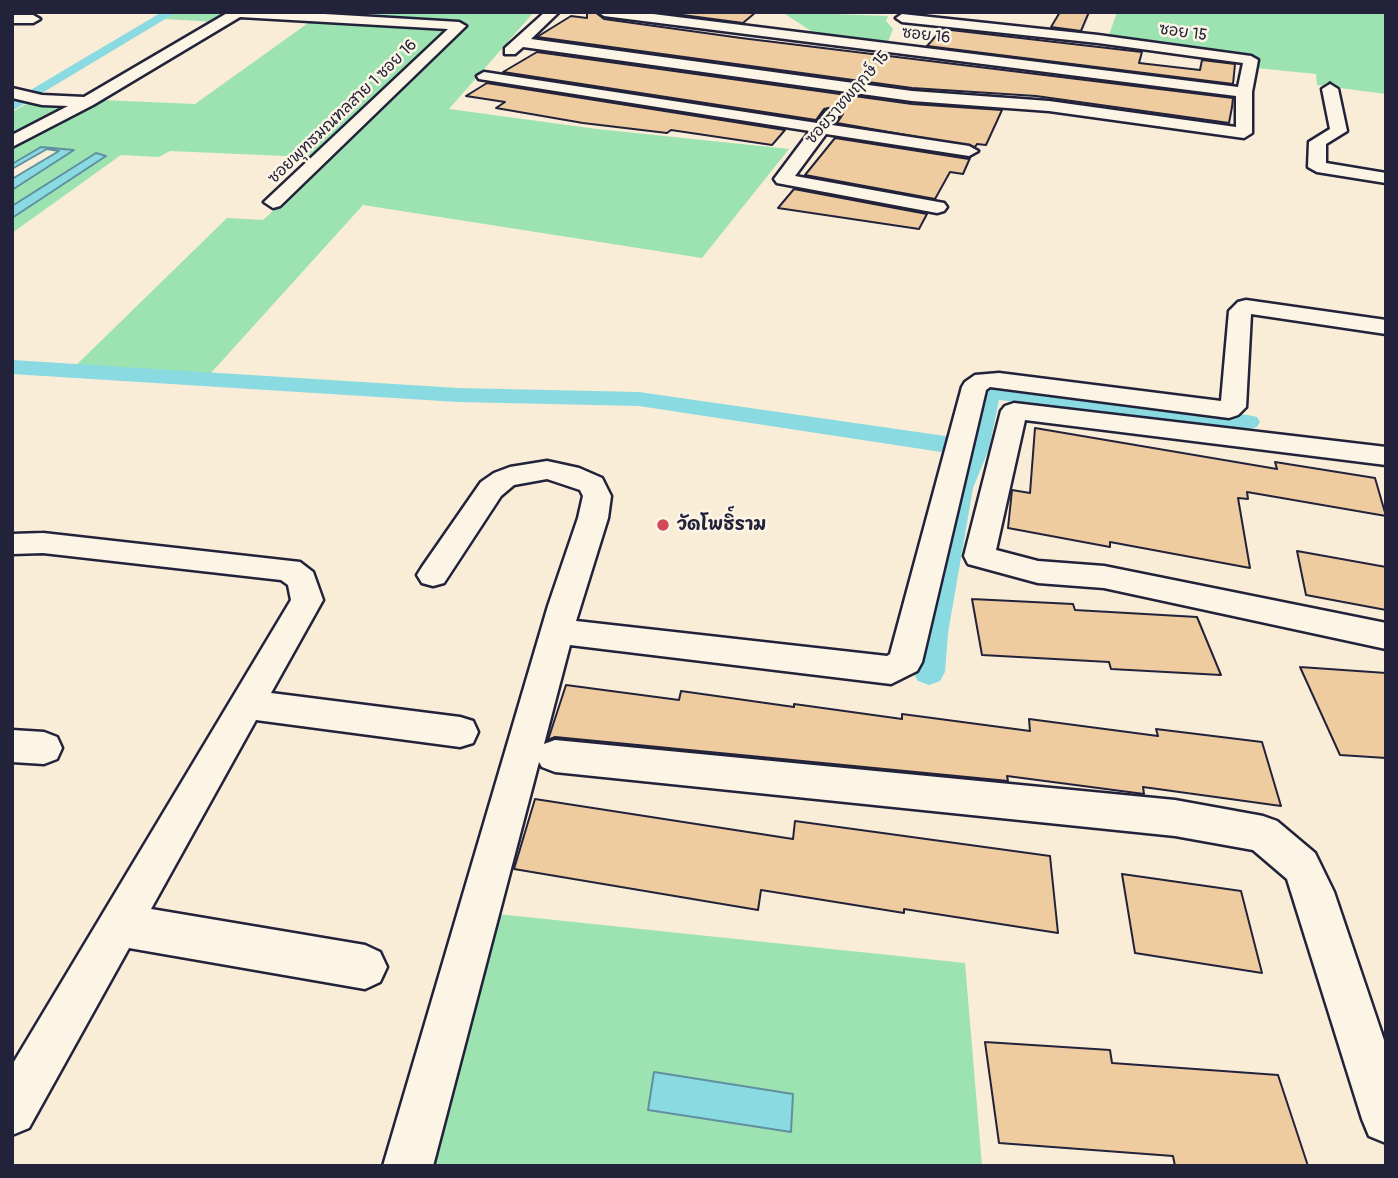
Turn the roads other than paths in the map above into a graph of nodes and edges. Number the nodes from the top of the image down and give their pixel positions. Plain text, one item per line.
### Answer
1 (553, 12) edge
2 (604, 12) edge
3 (239, 13) edge
4 (903, 15) edge
5 (331, 16) edge
6 (12, 19) edge
7 (33, 19) dead end
8 (791, 23) dead end
9 (819, 40) junction
10 (519, 42) junction
11 (882, 59) junction
12 (853, 88) junction
13 (1330, 89) dead end
14 (1244, 92) junction
15 (12, 93) edge
16 (87, 102) junction
17 (821, 128) junction
18 (12, 142) edge
19 (969, 151) dead end
20 (1386, 178) edge
21 (273, 202) dead end
22 (937, 207) dead end
23 (1386, 327) edge
24 (1386, 456) edge
25 (12, 544) edge
26 (433, 575) dead end
27 (558, 631) junction
28 (1386, 636) edge
29 (247, 704) junction
30 (460, 732) dead end
31 (555, 756) dead end
32 (120, 925) junction
33 (365, 967) dead end
34 (12, 1111) edge
35 (1386, 1119) edge
36 (408, 1166) edge

1 - 10 street
2 - 9 street, ซอย 16
3 - 5 street, ซอยพุทธมณฑลสาย 1 ซอย 16
3 - 16 street, ซอยพุทธมณฑลสาย 1 ซอย 16
4 - 11 street, ซอยราชพฤกษ์ 15
4 - 14 street, ซอย 15
5 - 21 street, ซอยพุทธมณฑลสาย 1 ซอย 16
6 - 7 street
8 - 9 street
9 - 11 street, ซอย 16
10 - 12 street
10 - 17 street
11 - 12 street, ซอยราชพฤกษ์ 15
11 - 14 street, ซอย 16
12 - 14 street
12 - 17 street, ซอยราชพฤกษ์ 15
13 - 20 street
15 - 16 street
16 - 18 street, ซอยพุทธมณฑลสาย 1 ซอย 16
17 - 19 street
17 - 22 street, ซอยราชพฤกษ์ 15
23 - 27 street
24 - 28 street
25 - 29 street
26 - 27 street
27 - 36 street
29 - 30 street
29 - 32 street
31 - 35 street
32 - 33 street
32 - 34 street

